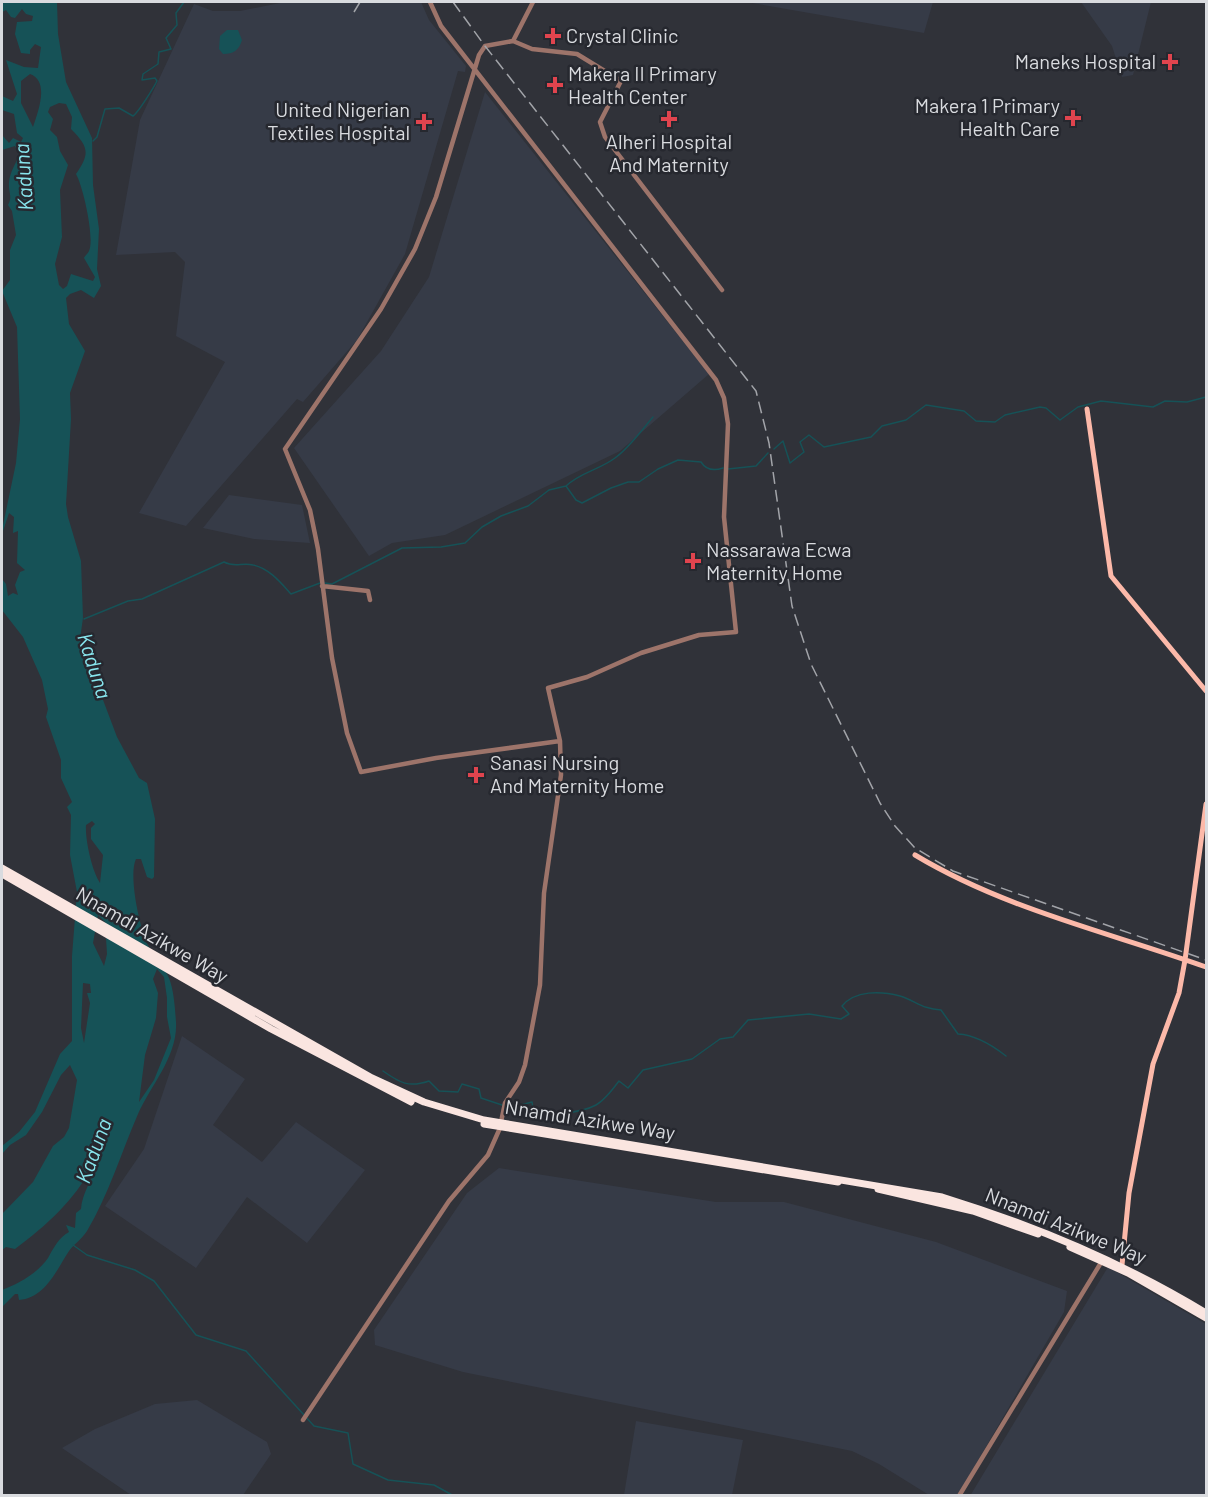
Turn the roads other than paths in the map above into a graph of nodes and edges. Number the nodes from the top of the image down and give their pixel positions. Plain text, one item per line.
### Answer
1 (430, 2) edge
2 (533, 2) edge
3 (513, 41) junction
4 (476, 70) junction
5 (722, 290) dead end
6 (1087, 409) dead end
7 (322, 586) junction
8 (370, 600) dead end
9 (1206, 691) edge
10 (560, 741) junction
11 (1206, 804) edge
12 (915, 855) dead end
13 (2, 868) edge
14 (2, 874) edge
15 (59, 904) junction
16 (1185, 960) junction
17 (1206, 968) edge
18 (501, 1125) junction
19 (1102, 1261) junction
20 (1122, 1265) junction
21 (1206, 1312) edge
22 (1206, 1318) edge
23 (303, 1420) dead end
24 (959, 1496) edge

1 - 4 street
2 - 3 street
3 - 4 street
3 - 5 street
4 - 7 street
4 - 10 street
6 - 9 main road
7 - 8 street
7 - 10 street
10 - 18 street
11 - 16 main road
12 - 16 main road
13 - 15 highway, Nnamdi Azikwe Way
14 - 15 highway, Nnamdi Azikwe Way
15 - 18 highway, Nnamdi Azikwe Way
16 - 17 main road
16 - 20 main road
18 - 19 highway, Nnamdi Azikwe Way
18 - 20 highway, Nnamdi Azikwe Way
18 - 23 street
19 - 22 highway, Nnamdi Azikwe Way
19 - 24 street
20 - 21 highway, Nnamdi Azikwe Way

